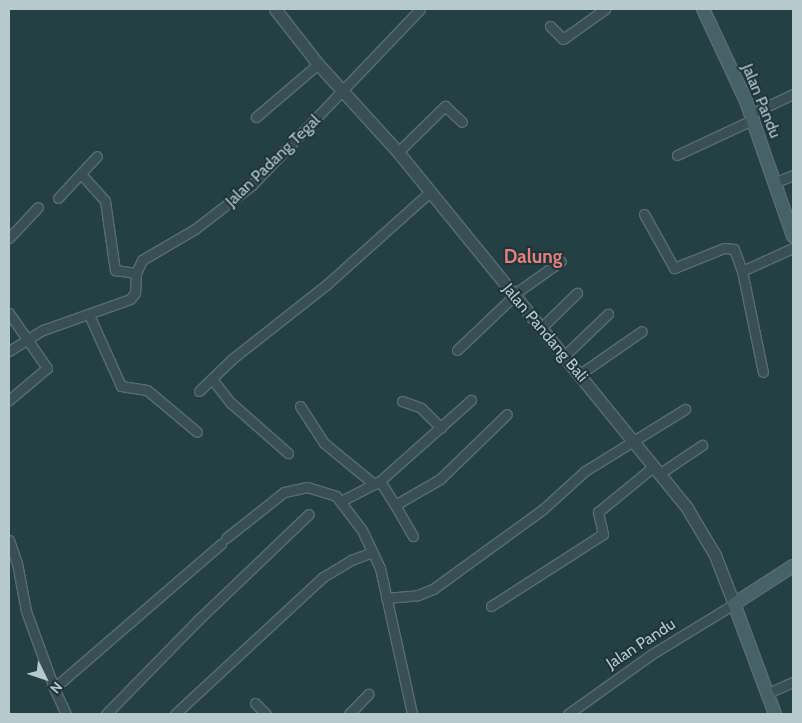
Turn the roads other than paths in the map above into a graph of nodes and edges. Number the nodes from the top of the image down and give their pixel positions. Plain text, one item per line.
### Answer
1 (275, 9) edge
2 (420, 9) edge
3 (703, 9) edge
4 (599, 11) edge
5 (550, 26) dead end
6 (318, 64) junction
7 (344, 91) junction
8 (793, 94) edge
9 (256, 117) dead end
10 (752, 117) junction
11 (462, 122) dead end
12 (398, 152) junction
13 (677, 155) dead end
14 (97, 156) dead end
15 (81, 174) junction
16 (793, 175) edge
17 (776, 182) junction
18 (430, 192) junction
19 (58, 198) dead end
20 (38, 207) dead end
21 (644, 214) dead end
22 (790, 217) edge
23 (793, 236) edge
24 (9, 238) edge
25 (793, 248) edge
26 (562, 260) dead end
27 (742, 271) junction
28 (136, 273) junction
29 (577, 294) dead end
30 (514, 296) junction
31 (9, 313) edge
32 (608, 314) dead end
33 (89, 315) junction
34 (542, 327) junction
35 (642, 331) dead end
36 (26, 338) junction
37 (456, 350) dead end
38 (9, 352) edge
39 (564, 356) junction
40 (763, 372) dead end
41 (580, 374) junction
42 (212, 378) junction
43 (199, 391) dead end
44 (9, 400) edge
45 (472, 400) dead end
46 (402, 401) dead end
47 (300, 406) dead end
48 (685, 409) dead end
49 (507, 414) dead end
50 (441, 428) junction
51 (197, 432) dead end
52 (633, 441) junction
53 (702, 445) dead end
54 (288, 453) dead end
55 (656, 470) junction
56 (377, 483) junction
57 (341, 501) junction
58 (394, 505) junction
59 (309, 514) dead end
60 (413, 536) dead end
61 (9, 540) edge
62 (373, 552) junction
63 (793, 566) edge
64 (386, 598) junction
65 (735, 605) junction
66 (491, 606) dead end
67 (793, 682) edge
68 (54, 688) junction
69 (768, 693) junction
70 (368, 694) dead end
71 (254, 703) dead end
72 (66, 714) edge
73 (106, 714) edge
74 (175, 714) edge
75 (266, 714) edge
76 (349, 714) edge
77 (412, 714) edge
78 (568, 714) edge
79 (775, 714) edge

1 - 6 street, Jalan Pandang Bali
2 - 7 street, Jalan Padang Tegal
3 - 10 main road, Jalan Pandu
4 - 5 street
6 - 7 street, Jalan Pandang Bali
6 - 9 street
7 - 12 street, Jalan Pandang Bali
7 - 28 street, Jalan Padang Tegal
8 - 10 street
10 - 13 street
10 - 17 main road, Jalan Pandu
11 - 12 street
12 - 18 street, Jalan Pandang Bali
14 - 15 street
15 - 19 street
15 - 28 street
16 - 17 street
17 - 22 main road, Jalan Pandu
18 - 30 street, Jalan Pandang Bali
18 - 42 street
20 - 24 street
21 - 27 street
22 - 23 main road, Jalan Pandu
25 - 27 street
26 - 30 street
27 - 40 street
28 - 33 street, Jalan Padang Tegal
29 - 34 street
30 - 34 street, Jalan Pandang Bali
30 - 37 street
31 - 36 street
32 - 39 street
33 - 36 street, Jalan Padang Tegal
33 - 51 street
34 - 39 street, Jalan Pandang Bali
35 - 41 street
36 - 38 street, Jalan Padang Tegal
36 - 44 street
39 - 41 street, Jalan Pandang Bali
41 - 52 street, Jalan Pandang Bali
42 - 43 street
42 - 54 street
45 - 50 street
46 - 50 street
47 - 56 street
48 - 52 street
49 - 58 street
50 - 56 street
52 - 55 street, Jalan Pandang Bali
52 - 64 street
53 - 55 street
55 - 65 street, Jalan Pandang Bali
55 - 66 street
56 - 57 street
56 - 58 street
57 - 62 street
57 - 68 street
58 - 60 street
59 - 73 street
61 - 68 street
62 - 64 street
62 - 74 street
63 - 65 main road, Jalan Pandu
64 - 77 street
65 - 69 main road
65 - 78 street, Jalan Pandu
67 - 69 street
68 - 72 street
69 - 79 main road
70 - 76 street
71 - 75 street

